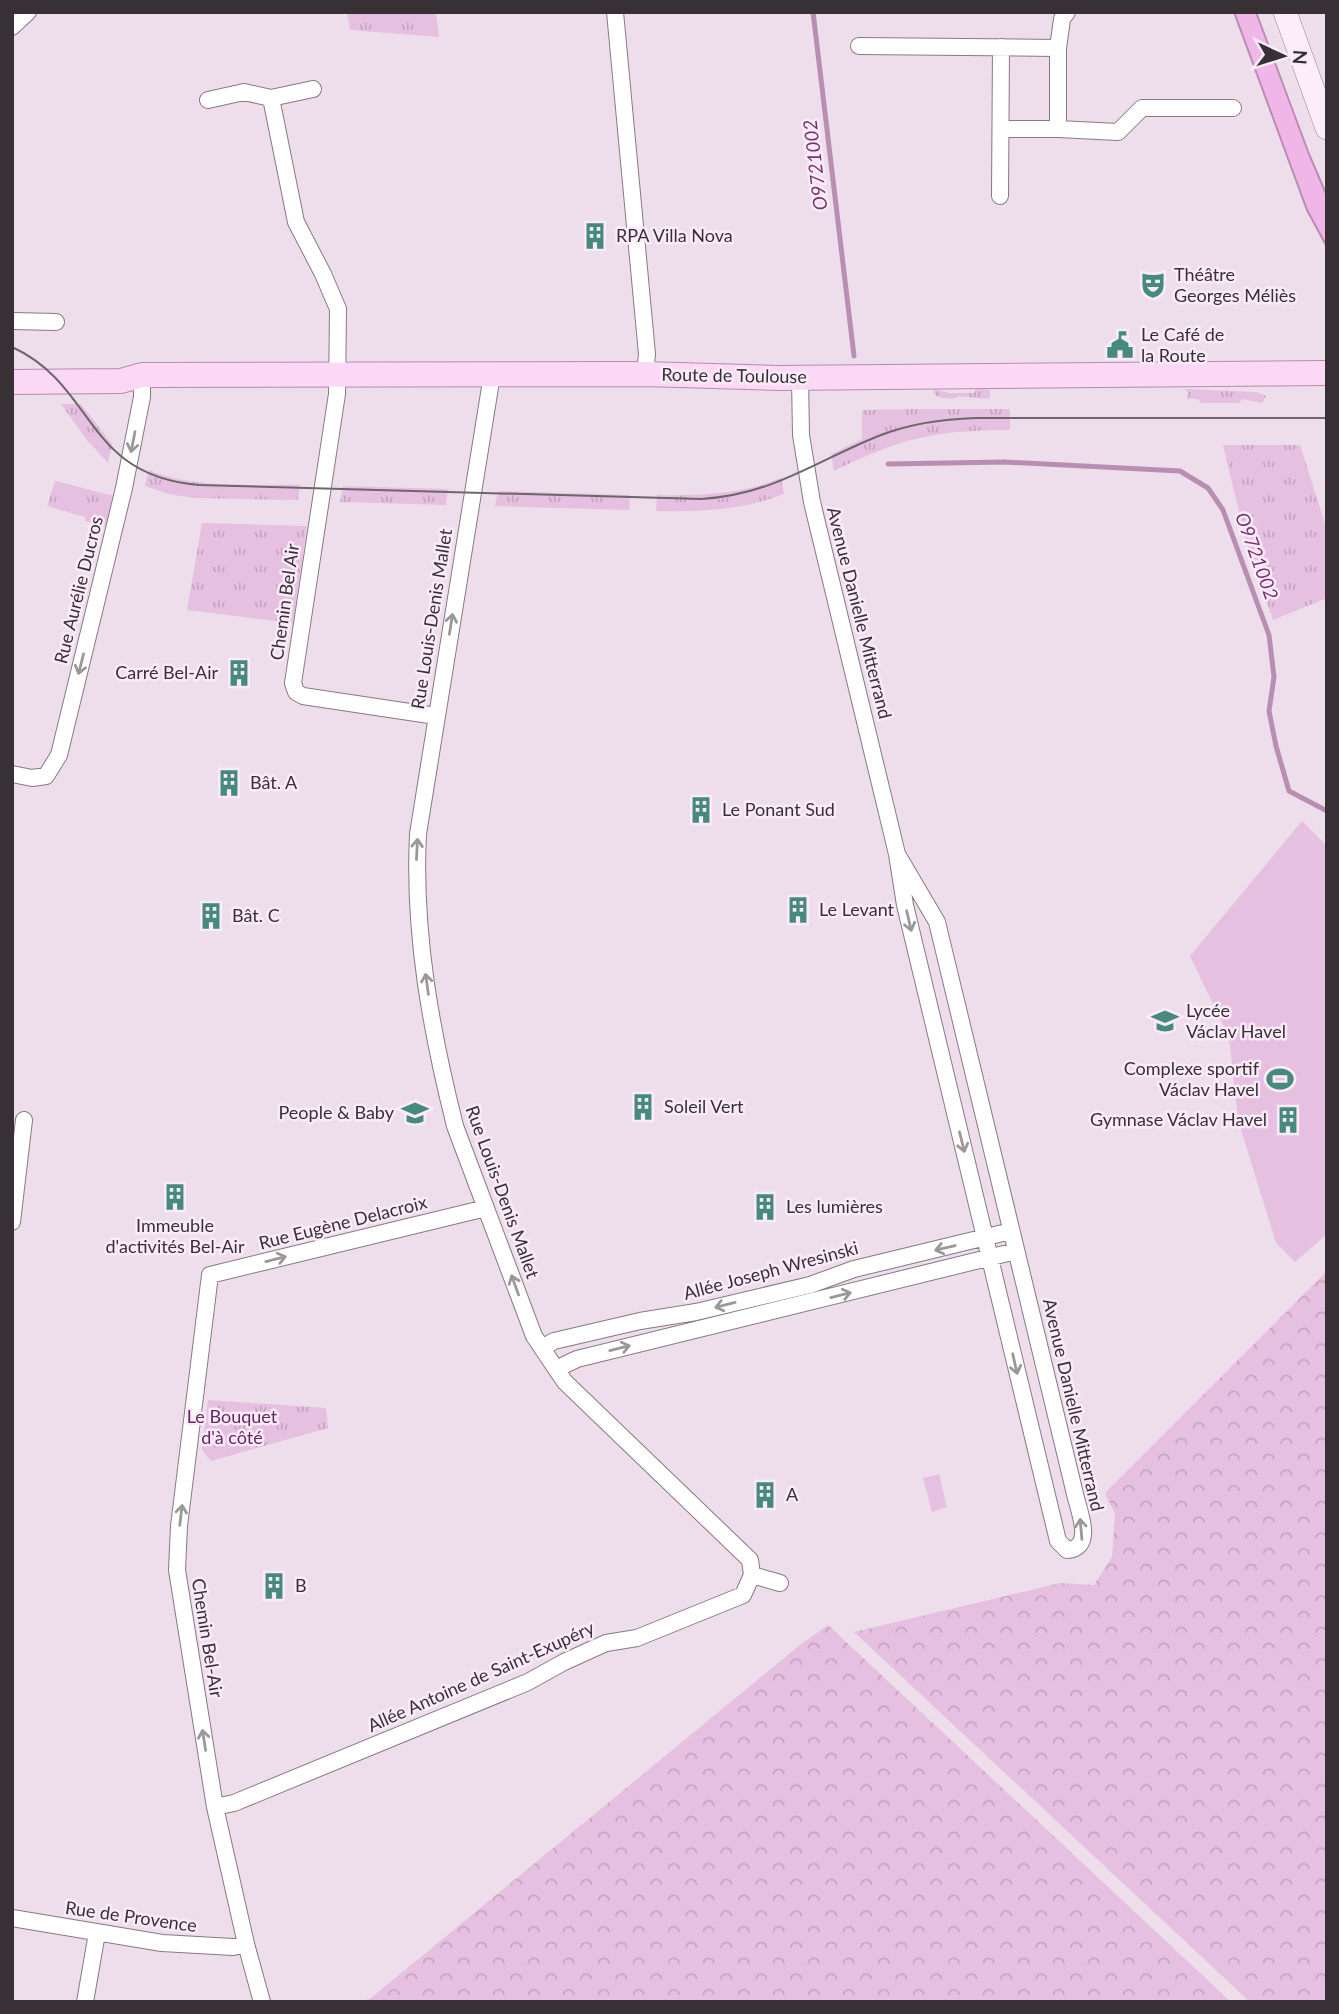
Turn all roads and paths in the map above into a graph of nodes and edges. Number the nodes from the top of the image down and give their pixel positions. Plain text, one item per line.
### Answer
1 (28, 12) edge
2 (615, 12) edge
3 (1067, 12) edge
4 (1284, 12) edge
5 (12, 27) edge
6 (859, 46) dead end
7 (1001, 47) junction
8 (1058, 48) junction
9 (313, 89) dead end
10 (271, 98) junction
11 (208, 100) dead end
12 (1233, 108) dead end
13 (1327, 128) edge
14 (1001, 129) junction
15 (1058, 129) junction
16 (1000, 195) dead end
17 (12, 321) edge
18 (56, 322) dead end
19 (12, 367) edge
20 (1327, 373) edge
21 (337, 374) junction
22 (645, 374) junction
23 (142, 375) junction
24 (492, 375) junction
25 (800, 378) junction
26 (12, 382) edge
27 (436, 716) junction
28 (12, 774) edge
29 (897, 854) junction
30 (24, 1120) dead end
31 (486, 1208) junction
32 (12, 1222) edge
33 (1011, 1231) junction
34 (985, 1238) junction
35 (1016, 1251) junction
36 (990, 1258) junction
37 (210, 1275) joint
38 (542, 1348) junction
39 (556, 1369) junction
40 (752, 1575) junction
41 (780, 1583) dead end
42 (215, 1807) junction
43 (12, 1919) edge
44 (97, 1934) junction
45 (246, 1944) junction
46 (85, 2002) edge
47 (262, 2002) edge

1 - 5 street
2 - 22 street
3 - 8 street
4 - 13 street
6 - 7 street
7 - 8 street
7 - 14 street
8 - 15 street
9 - 10 street
10 - 11 street
10 - 21 street, Chemin Bel Air
12 - 15 street
14 - 15 street
14 - 16 street
17 - 18 street
19 - 23 main road, Route de Toulouse
20 - 25 main road, Route de Toulouse
21 - 23 main road, Route de Toulouse
21 - 24 main road, Route de Toulouse
21 - 27 street, Chemin Bel Air
22 - 24 main road, Route de Toulouse
22 - 25 main road, Route de Toulouse
23 - 26 main road, Route de Toulouse
23 -> 28 street, Rue Aurélie Ducros
27 -> 24 street, Rue Louis-Denis Mallet
25 - 29 street, Avenue Danielle Mitterrand
31 -> 27 street, Rue Louis-Denis Mallet
29 - 33 street, Avenue Danielle Mitterrand
29 -> 34 street, Avenue Danielle Mitterrand
30 - 32 street
37 -> 31 street, Rue Eugène Delacroix
38 -> 31 street, Rue Louis-Denis Mallet
33 - 34 street, Allée Joseph Wresinski
33 - 35 street, Avenue Danielle Mitterrand
34 - 36 street, Avenue Danielle Mitterrand
34 -> 38 street, Allée Joseph Wresinski
35 - 36 street
36 -> 35 street, Avenue Danielle Mitterrand
39 -> 36 street
42 -> 37 street, Chemin Bel-Air
38 - 39 street, Rue Louis-Denis Mallet
39 - 40 street, Rue Louis-Denis Mallet
40 - 41 street
40 - 42 street, Allée Antoine de Saint-Exupéry
42 - 45 street, Chemin Bel-Air
43 - 44 street, Rue de Provence
44 - 45 street, Rue de Provence
44 - 46 street
45 - 47 street, Chemin Bel-Air

